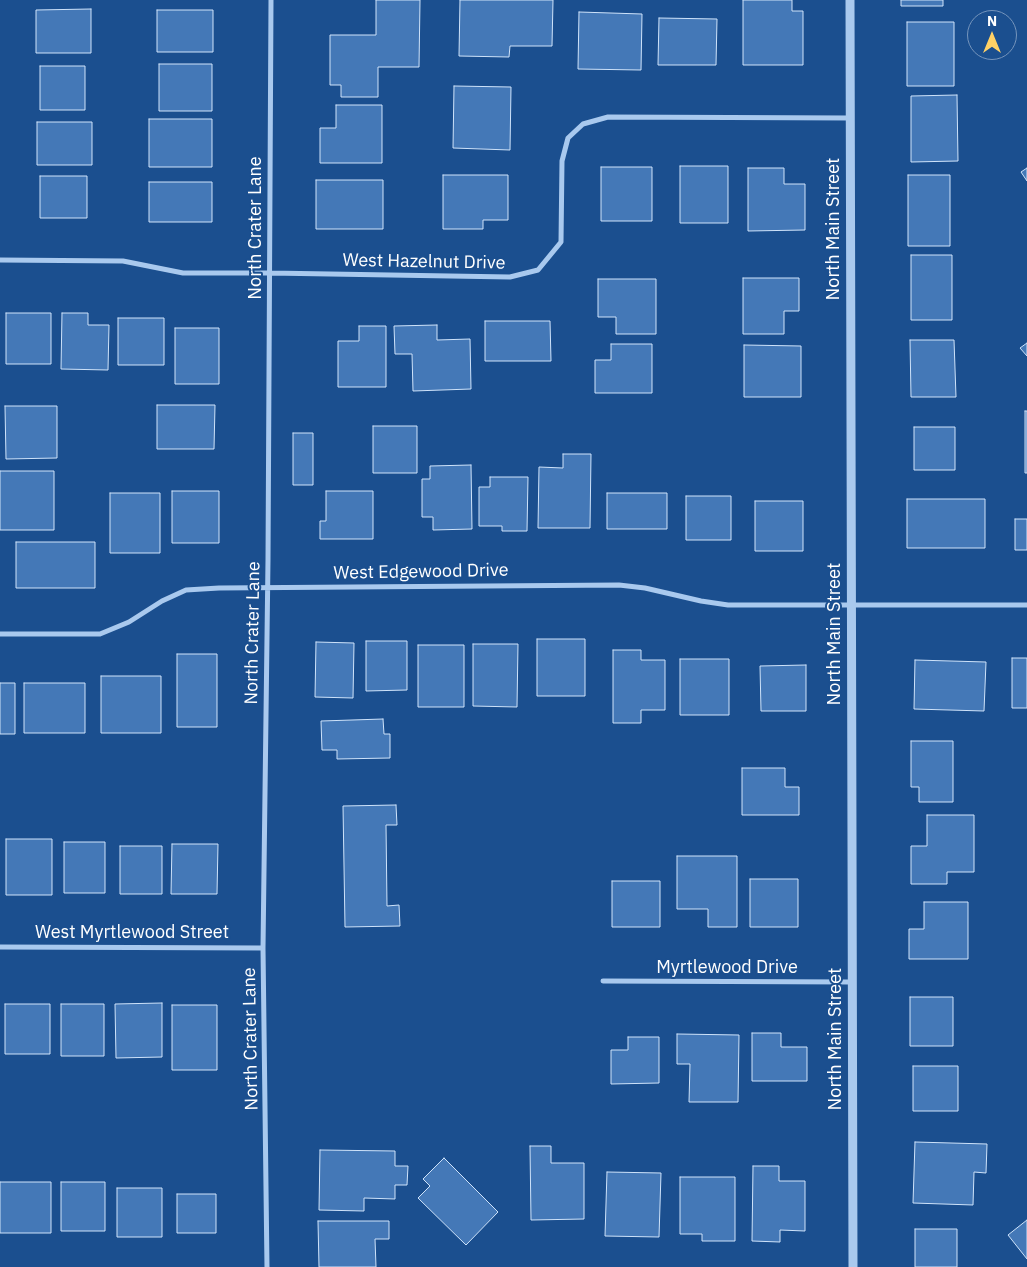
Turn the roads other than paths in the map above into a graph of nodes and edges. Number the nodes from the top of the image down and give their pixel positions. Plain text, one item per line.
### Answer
1 (270, 0) edge
2 (850, 0) edge
3 (850, 118) junction
4 (0, 260) edge
5 (270, 273) junction
6 (268, 588) junction
7 (1027, 605) edge
8 (851, 606) junction
9 (0, 634) edge
10 (0, 946) edge
11 (263, 948) junction
12 (603, 981) dead end
13 (852, 982) junction
14 (267, 1267) edge
15 (853, 1267) edge

1 - 5 street, North Crater Lane
2 - 3 street, North Main Street
3 - 5 street, West Hazelnut Drive
3 - 8 street, North Main Street
4 - 5 street, West Hazelnut Drive
5 - 6 street, North Crater Lane
6 - 8 street, West Edgewood Drive
6 - 9 street, West Edgewood Drive
6 - 11 street, North Crater Lane
7 - 8 street, West Edgewood Drive
8 - 13 street, North Main Street
10 - 11 street, West Myrtlewood Street
11 - 14 street, North Crater Lane
12 - 13 street, Myrtlewood Drive
13 - 15 street, North Main Street

